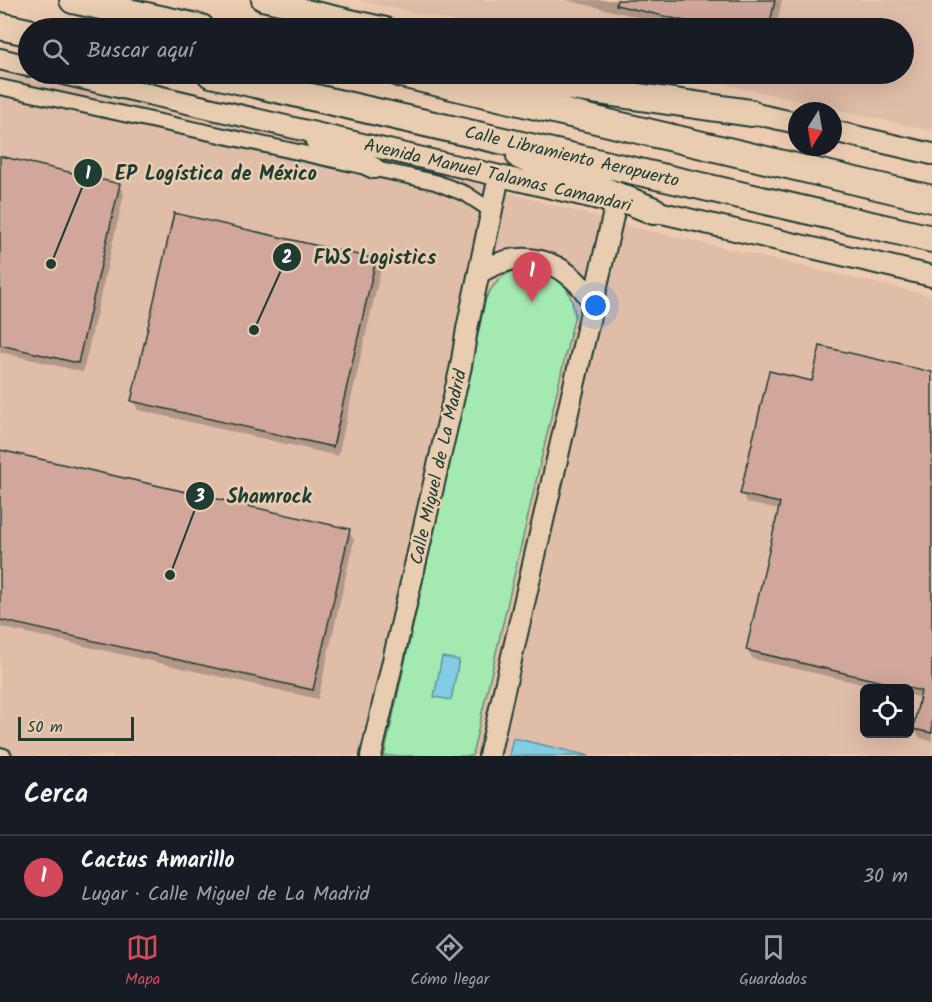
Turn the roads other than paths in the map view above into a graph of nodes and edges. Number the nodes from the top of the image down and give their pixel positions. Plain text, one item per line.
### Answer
1 (73, 0) edge
2 (262, 0) edge
3 (155, 18) edge
4 (342, 18) edge
5 (0, 26) edge
6 (18, 30) edge
7 (0, 59) edge
8 (18, 64) edge
9 (107, 84) edge
10 (256, 84) edge
11 (443, 84) edge
12 (550, 84) edge
13 (624, 84) edge
14 (0, 87) edge
15 (751, 113) junction
16 (266, 120) junction
17 (788, 121) edge
18 (447, 127) junction
19 (842, 133) edge
20 (932, 153) edge
21 (374, 168) junction
22 (499, 176) junction
23 (932, 199) edge
24 (616, 203) junction
25 (492, 211) junction
26 (654, 211) junction
27 (932, 239) edge
28 (479, 273) junction
29 (932, 276) edge
30 (592, 301) junction
31 (371, 756) edge
32 (489, 756) edge

1 - 3 highway
2 - 4 main road
5 - 6 highway
7 - 8 main road
9 - 16 main road, Avenida Manuel Talamas Camandari
10 - 18 highway, Calle Libramiento Aeropuerto
11 - 23 highway
12 - 15 highway
13 - 15 main road
14 - 21 street
15 - 17 main road
16 - 21 main road
16 - 22 main road, Avenida Manuel Talamas Camandari
18 - 26 highway
18 - 27 highway, Calle Libramiento Aeropuerto
19 - 20 main road
21 - 25 street
22 - 24 main road, Avenida Manuel Talamas Camandari
22 - 25 main road, Calle Miguel de La Madrid
24 - 26 main road, Avenida Manuel Talamas Camandari
24 - 30 main road
25 - 28 main road, Calle Miguel de La Madrid
26 - 29 main road, Avenida Manuel Talamas Camandari
28 - 30 main road
28 - 31 main road, Calle Miguel de La Madrid
30 - 32 main road

